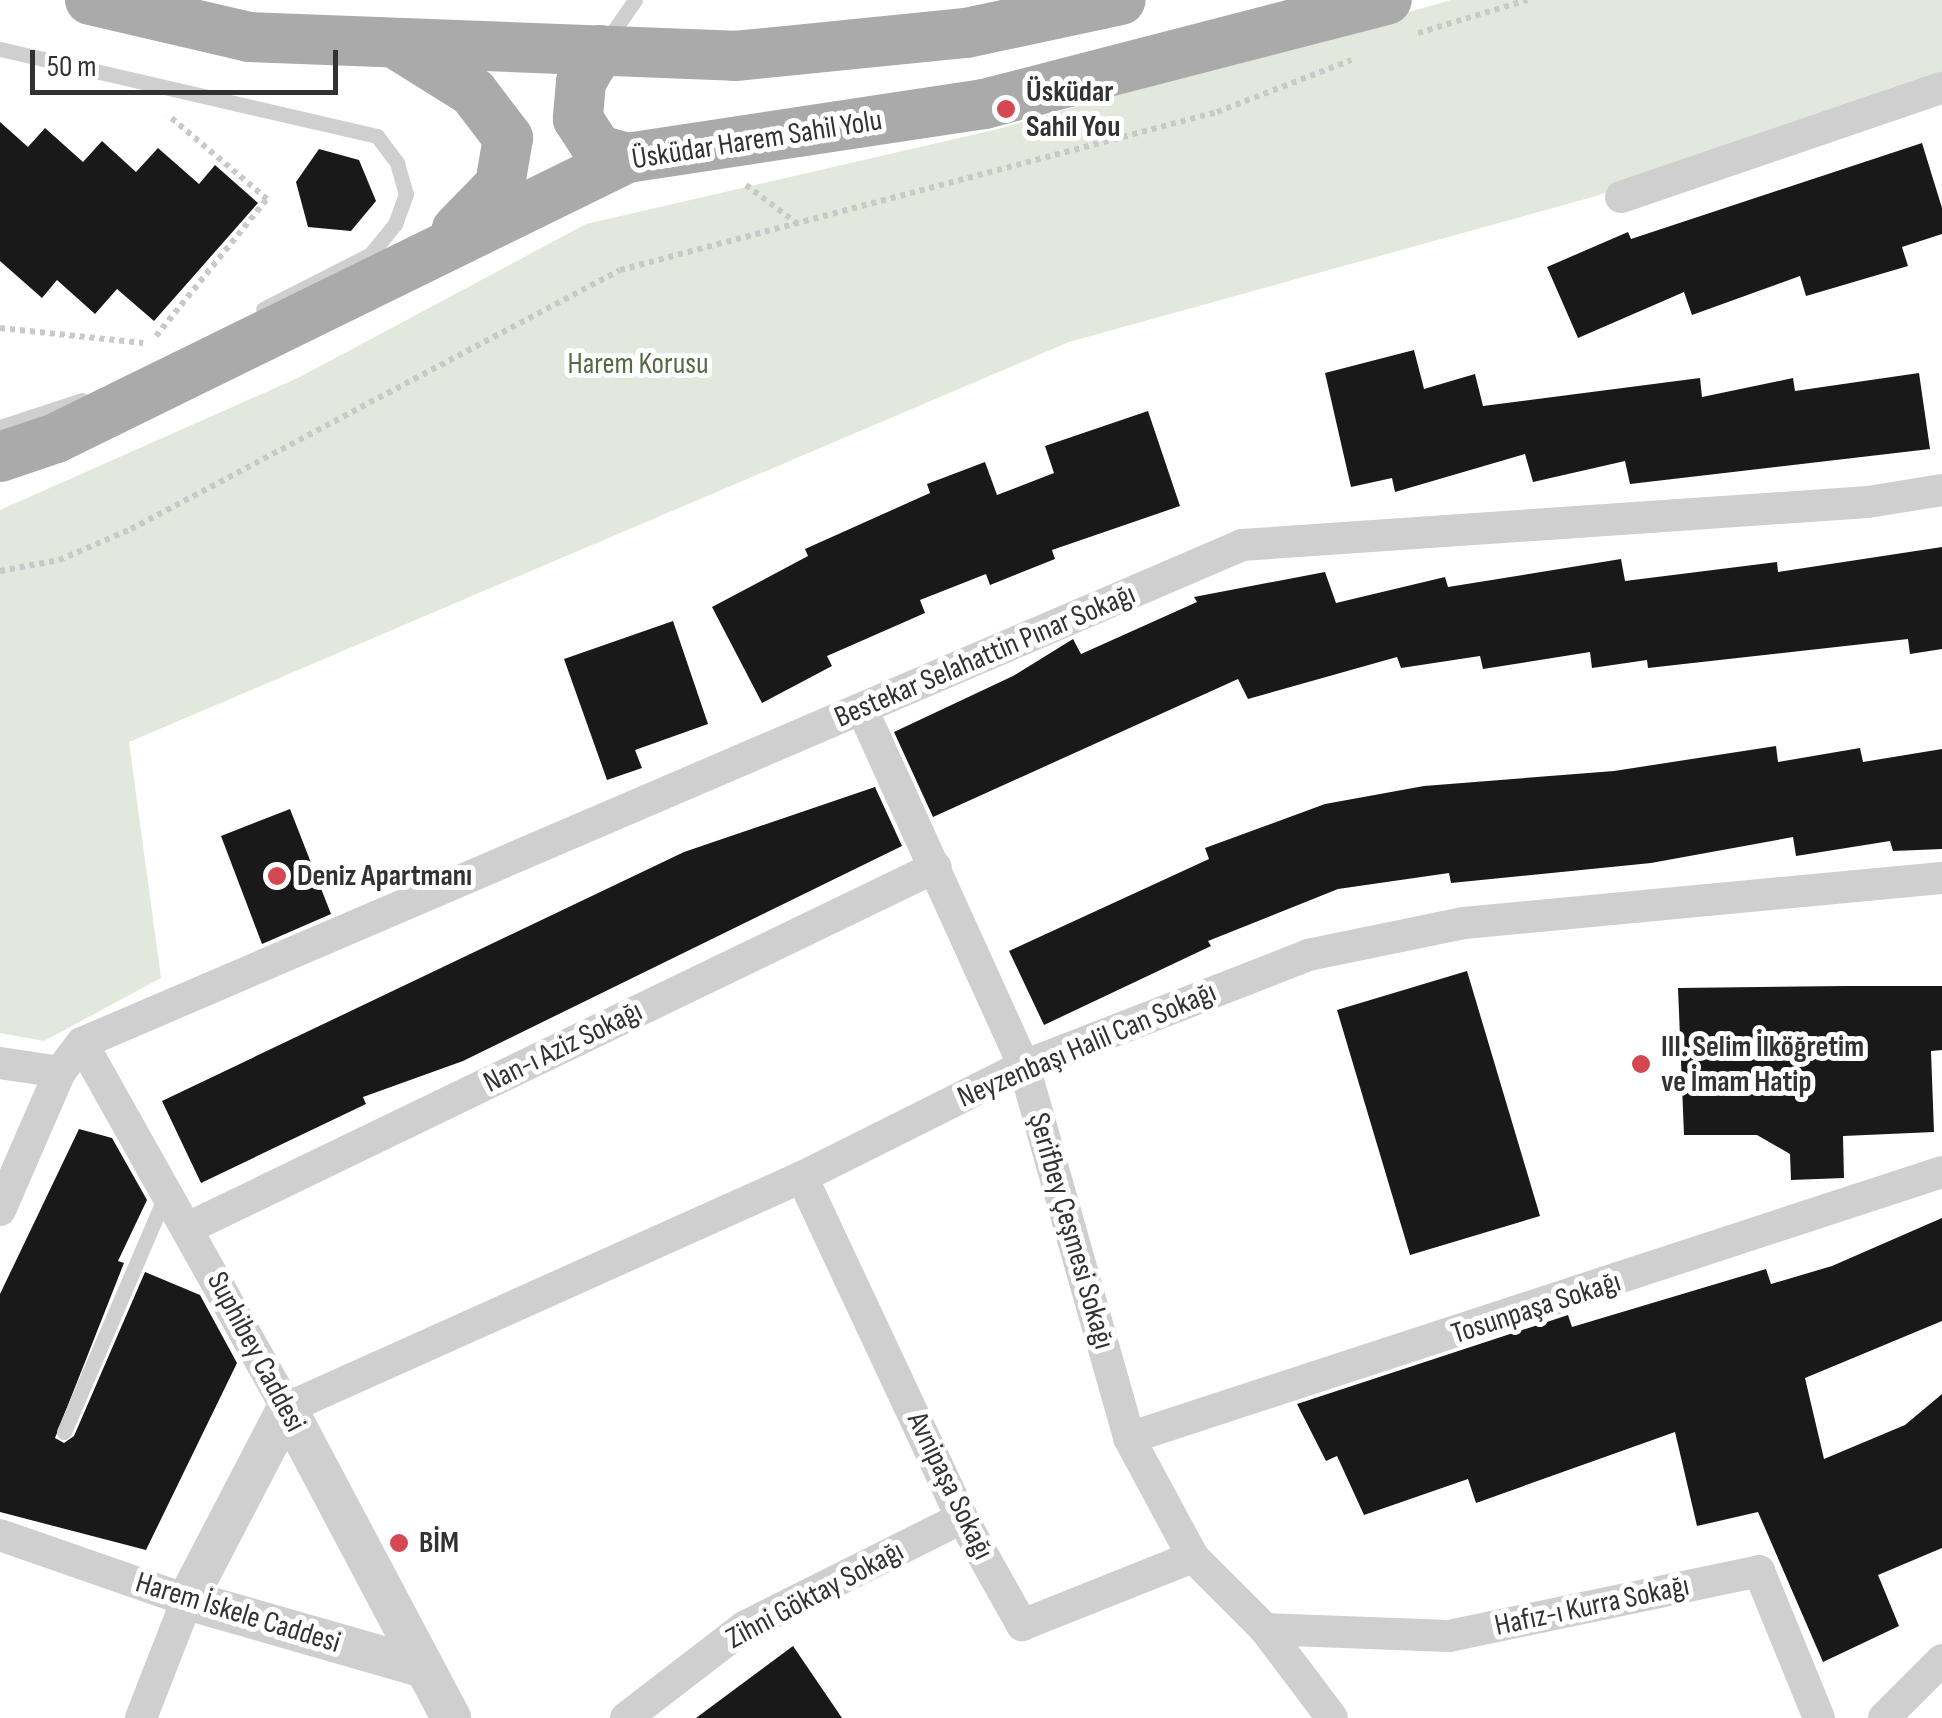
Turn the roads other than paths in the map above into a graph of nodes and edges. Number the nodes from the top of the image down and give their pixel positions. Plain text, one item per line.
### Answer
1 (90, 0) edge
2 (634, 0) edge
3 (1121, 0) edge
4 (1394, 20) edge
5 (401, 46) junction
6 (0, 49) edge
7 (600, 50) junction
8 (1942, 88) edge
9 (627, 158) junction
10 (1621, 197) dead end
11 (426, 255) junction
12 (248, 317) dead end
13 (101, 391) dead end
14 (0, 427) edge
15 (0, 457) edge
16 (1942, 490) edge
17 (862, 710) junction
18 (936, 867) junction
19 (1942, 878) edge
20 (82, 1043) junction
21 (0, 1063) edge
22 (1024, 1066) junction
23 (60, 1072) junction
24 (1942, 1172) edge
25 (802, 1177) junction
26 (168, 1190) junction
27 (0, 1210) edge
28 (190, 1226) junction
29 (287, 1408) junction
30 (64, 1432) dead end
31 (1129, 1438) junction
32 (962, 1518) junction
33 (0, 1535) edge
34 (1194, 1557) junction
35 (187, 1600) junction
36 (1266, 1629) junction
37 (1942, 1660) edge
38 (421, 1667) junction
39 (141, 1718) edge
40 (451, 1718) edge
41 (626, 1718) edge
42 (1332, 1718) edge
43 (1819, 1718) edge
44 (1884, 1718) edge

1 - 5 main road
2 - 7 lane
3 - 7 main road
4 - 9 main road, Üsküdar Harem Sahil Yolu
5 - 7 main road
5 - 11 main road
6 - 12 lane
7 - 9 main road
8 - 10 street
9 - 11 main road, Üsküdar Harem Sahil Yolu
11 - 15 main road, Üsküdar Harem Sahil Yolu
13 - 14 lane
16 - 17 street, Bestekar Selahattin Pınar Sokağı
17 - 18 street, Şerifbey Çeşmesi Sokağı
17 - 20 street, Bestekar Selahattin Pınar Sokağı
18 - 22 street, Şerifbey Çeşmesi Sokağı
18 - 28 street, Nan-ı Aziz Sokağı
19 - 22 street, Neyzenbaşı Halil Can Sokağı
20 - 23 street
20 - 26 street, Suphibey Caddesi
21 - 23 street
22 - 25 street, Neyzenbaşı Halil Can Sokağı
22 - 31 street, Şerifbey Çeşmesi Sokağı
23 - 27 street
24 - 31 street, Tosunpaşa Sokağı
25 - 29 street, Neyzenbaşı Halil Can Sokağı
25 - 32 street, Avnipaşa Sokağı
26 - 28 street, Suphibey Caddesi
26 - 30 lane
28 - 29 street, Suphibey Caddesi
29 - 35 street
29 - 38 street, Suphibey Caddesi
31 - 34 street, Şerifbey Çeşmesi Sokağı
32 - 34 street, Avnipaşa Sokağı
32 - 41 street, Zihni Göktay Sokağı
33 - 35 street, Harem İskele Caddesi
34 - 36 street, Şerifbey Çeşmesi Sokağı
35 - 38 street, Harem İskele Caddesi
35 - 39 street
36 - 42 street, Şerifbey Çeşmesi Sokağı
36 - 43 street, Hafız-ı Kurra Sokağı
37 - 44 street
38 - 40 street

